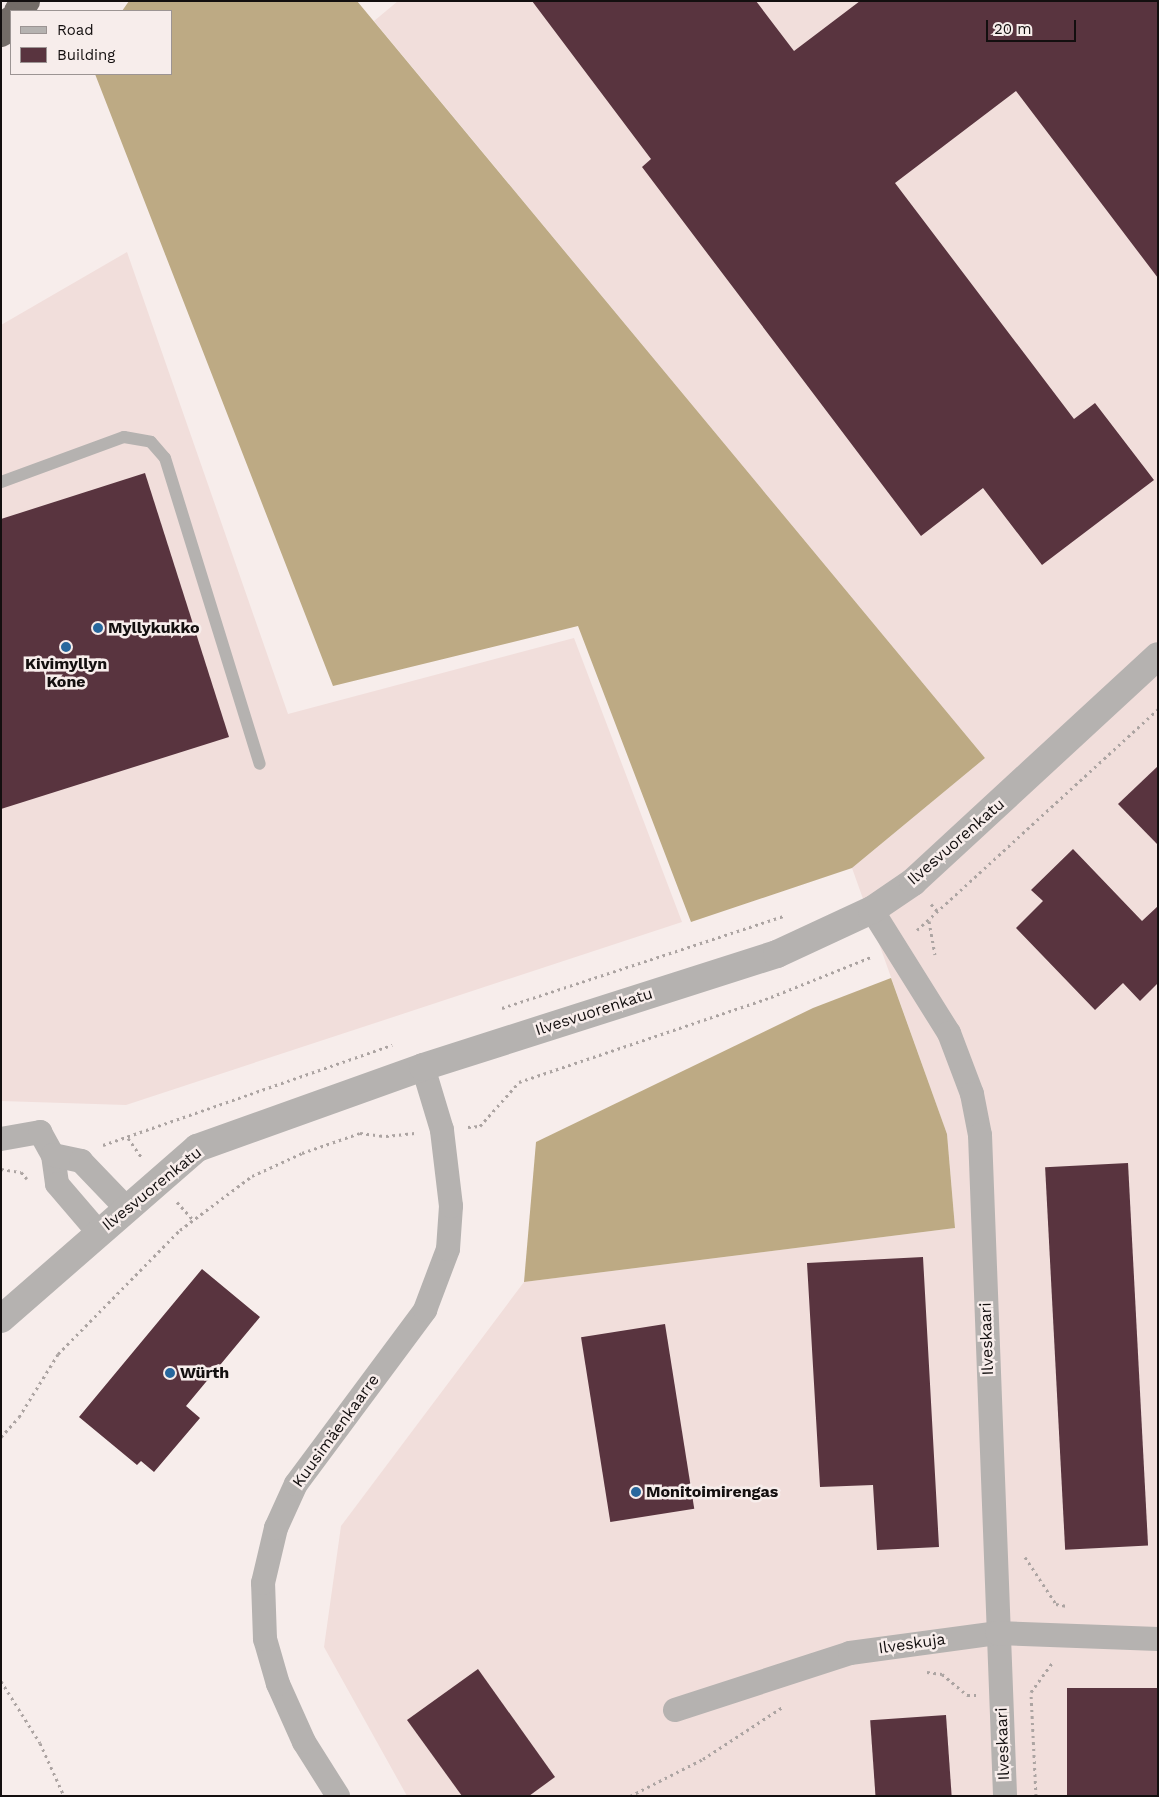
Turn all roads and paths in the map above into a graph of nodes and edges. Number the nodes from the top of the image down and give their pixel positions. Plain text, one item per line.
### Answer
1 (10, 21) edge
2 (1, 33) edge
3 (1, 482) edge
4 (1158, 656) edge
5 (1158, 709) edge
6 (260, 764) dead end
7 (872, 910) junction
8 (786, 916) dead end
9 (897, 944) junction
10 (494, 1011) dead end
11 (400, 1042) dead end
12 (422, 1067) junction
13 (442, 1130) junction
14 (1, 1139) edge
15 (54, 1155) junction
16 (81, 1161) junction
17 (1, 1169) edge
18 (58, 1184) junction
19 (126, 1208) junction
20 (98, 1233) junction
21 (1, 1319) edge
22 (1, 1437) edge
23 (1056, 1604) dead end
24 (997, 1633) junction
25 (1055, 1634) junction
26 (1158, 1639) edge
27 (922, 1671) dead end
28 (1, 1681) edge
29 (1031, 1692) junction
30 (1001, 1694) junction
31 (787, 1704) dead end
32 (675, 1710) dead end
33 (64, 1796) edge
34 (338, 1796) edge
35 (630, 1796) edge
36 (1005, 1796) edge
37 (1036, 1796) edge

1 - 2 highway
3 - 6 lane
4 - 7 street, Ilvesvuorenkatu
5 - 9 path
7 - 9 street, Ilveskaari
7 - 12 street, Ilvesvuorenkatu
8 - 10 path
9 - 13 path
9 - 24 street, Ilveskaari
11 - 16 path
12 - 13 street, Kuusimäenkaarre
12 - 19 street, Ilvesvuorenkatu
13 - 22 path
13 - 34 street, Kuusimäenkaarre
14 - 15 street
15 - 16 street
15 - 18 street
16 - 19 street
17 - 18 path
18 - 20 street
19 - 20 street, Ilvesvuorenkatu
20 - 21 street, Ilvesvuorenkatu
23 - 25 path
24 - 25 street, Ilveskuja
24 - 30 street, Ilveskaari
24 - 32 street, Ilveskuja
25 - 26 street, Ilveskuja
25 - 29 path
27 - 30 path
28 - 33 path
29 - 30 path
29 - 37 path
30 - 36 street, Ilveskaari
31 - 35 path

